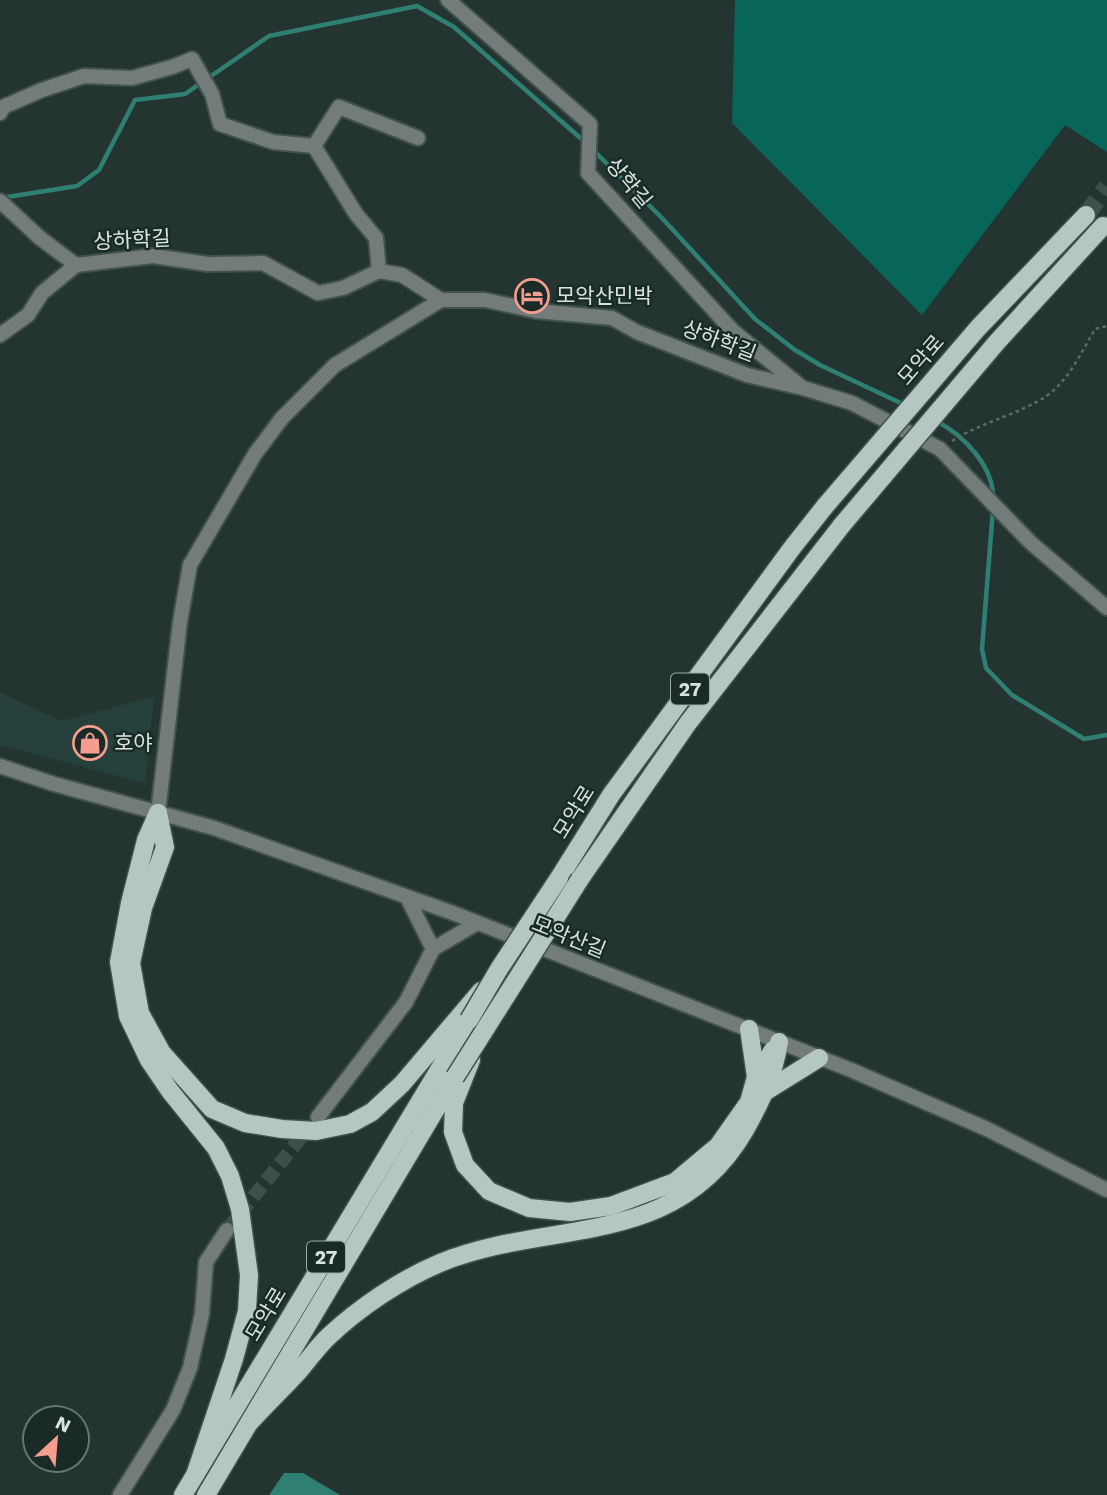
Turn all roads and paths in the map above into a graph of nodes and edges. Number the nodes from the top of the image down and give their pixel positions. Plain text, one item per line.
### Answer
1 (448, 0) edge
2 (0, 113) edge
3 (418, 138) dead end
4 (314, 146) junction
5 (4, 205) edge
6 (1086, 215) tunnel mouth
7 (1103, 226) tunnel mouth
8 (76, 265) junction
9 (379, 271) junction
10 (441, 300) junction
11 (1107, 326) edge
12 (0, 335) edge
13 (803, 388) junction
14 (940, 449) junction
15 (1107, 608) edge
16 (0, 766) edge
17 (158, 813) junction
18 (407, 897) junction
19 (477, 923) junction
20 (433, 949) junction
21 (499, 969) junction
22 (494, 1017) junction
23 (749, 1029) junction
24 (779, 1042) junction
25 (819, 1058) junction
26 (761, 1084) junction
27 (318, 1117) tunnel mouth
28 (1107, 1190) edge
29 (227, 1230) tunnel mouth
30 (250, 1422) junction
31 (195, 1475) junction
32 (120, 1495) edge
33 (183, 1495) edge
34 (206, 1495) edge

1 - 13 street, 상학길
2 - 4 street
3 - 4 street
4 - 9 street
5 - 8 street
6 - 21 main road, 모악로 / 27, bridge
7 - 22 main road, 모악로 / 27, bridge
8 - 9 street, 상하학길
8 - 12 street, 상하학길
9 - 10 street
10 - 13 street, 상하학길
10 - 17 street
11 - 14 path
13 - 14 street, 상하학길
14 - 15 street, 상하학길
16 - 17 street, 모악산길
17 - 18 street, 모악산길
17 - 21 main road
17 - 31 main road
18 - 19 street, 모악산길
18 - 20 street
19 - 20 street
19 - 23 street, 모악산길
20 - 27 street
21 - 31 main road, 모악로 / 27, bridge
22 - 26 main road
22 - 30 main road, 모악로 / 27, bridge
23 - 24 street, 모악산길
23 - 26 main road
24 - 25 street, 모악산길
24 - 26 main road
25 - 26 main road
25 - 28 street, 모악산길
26 - 30 main road
29 - 32 street
30 - 34 main road, 모악로 / 27
31 - 33 main road, 모악로 / 27

